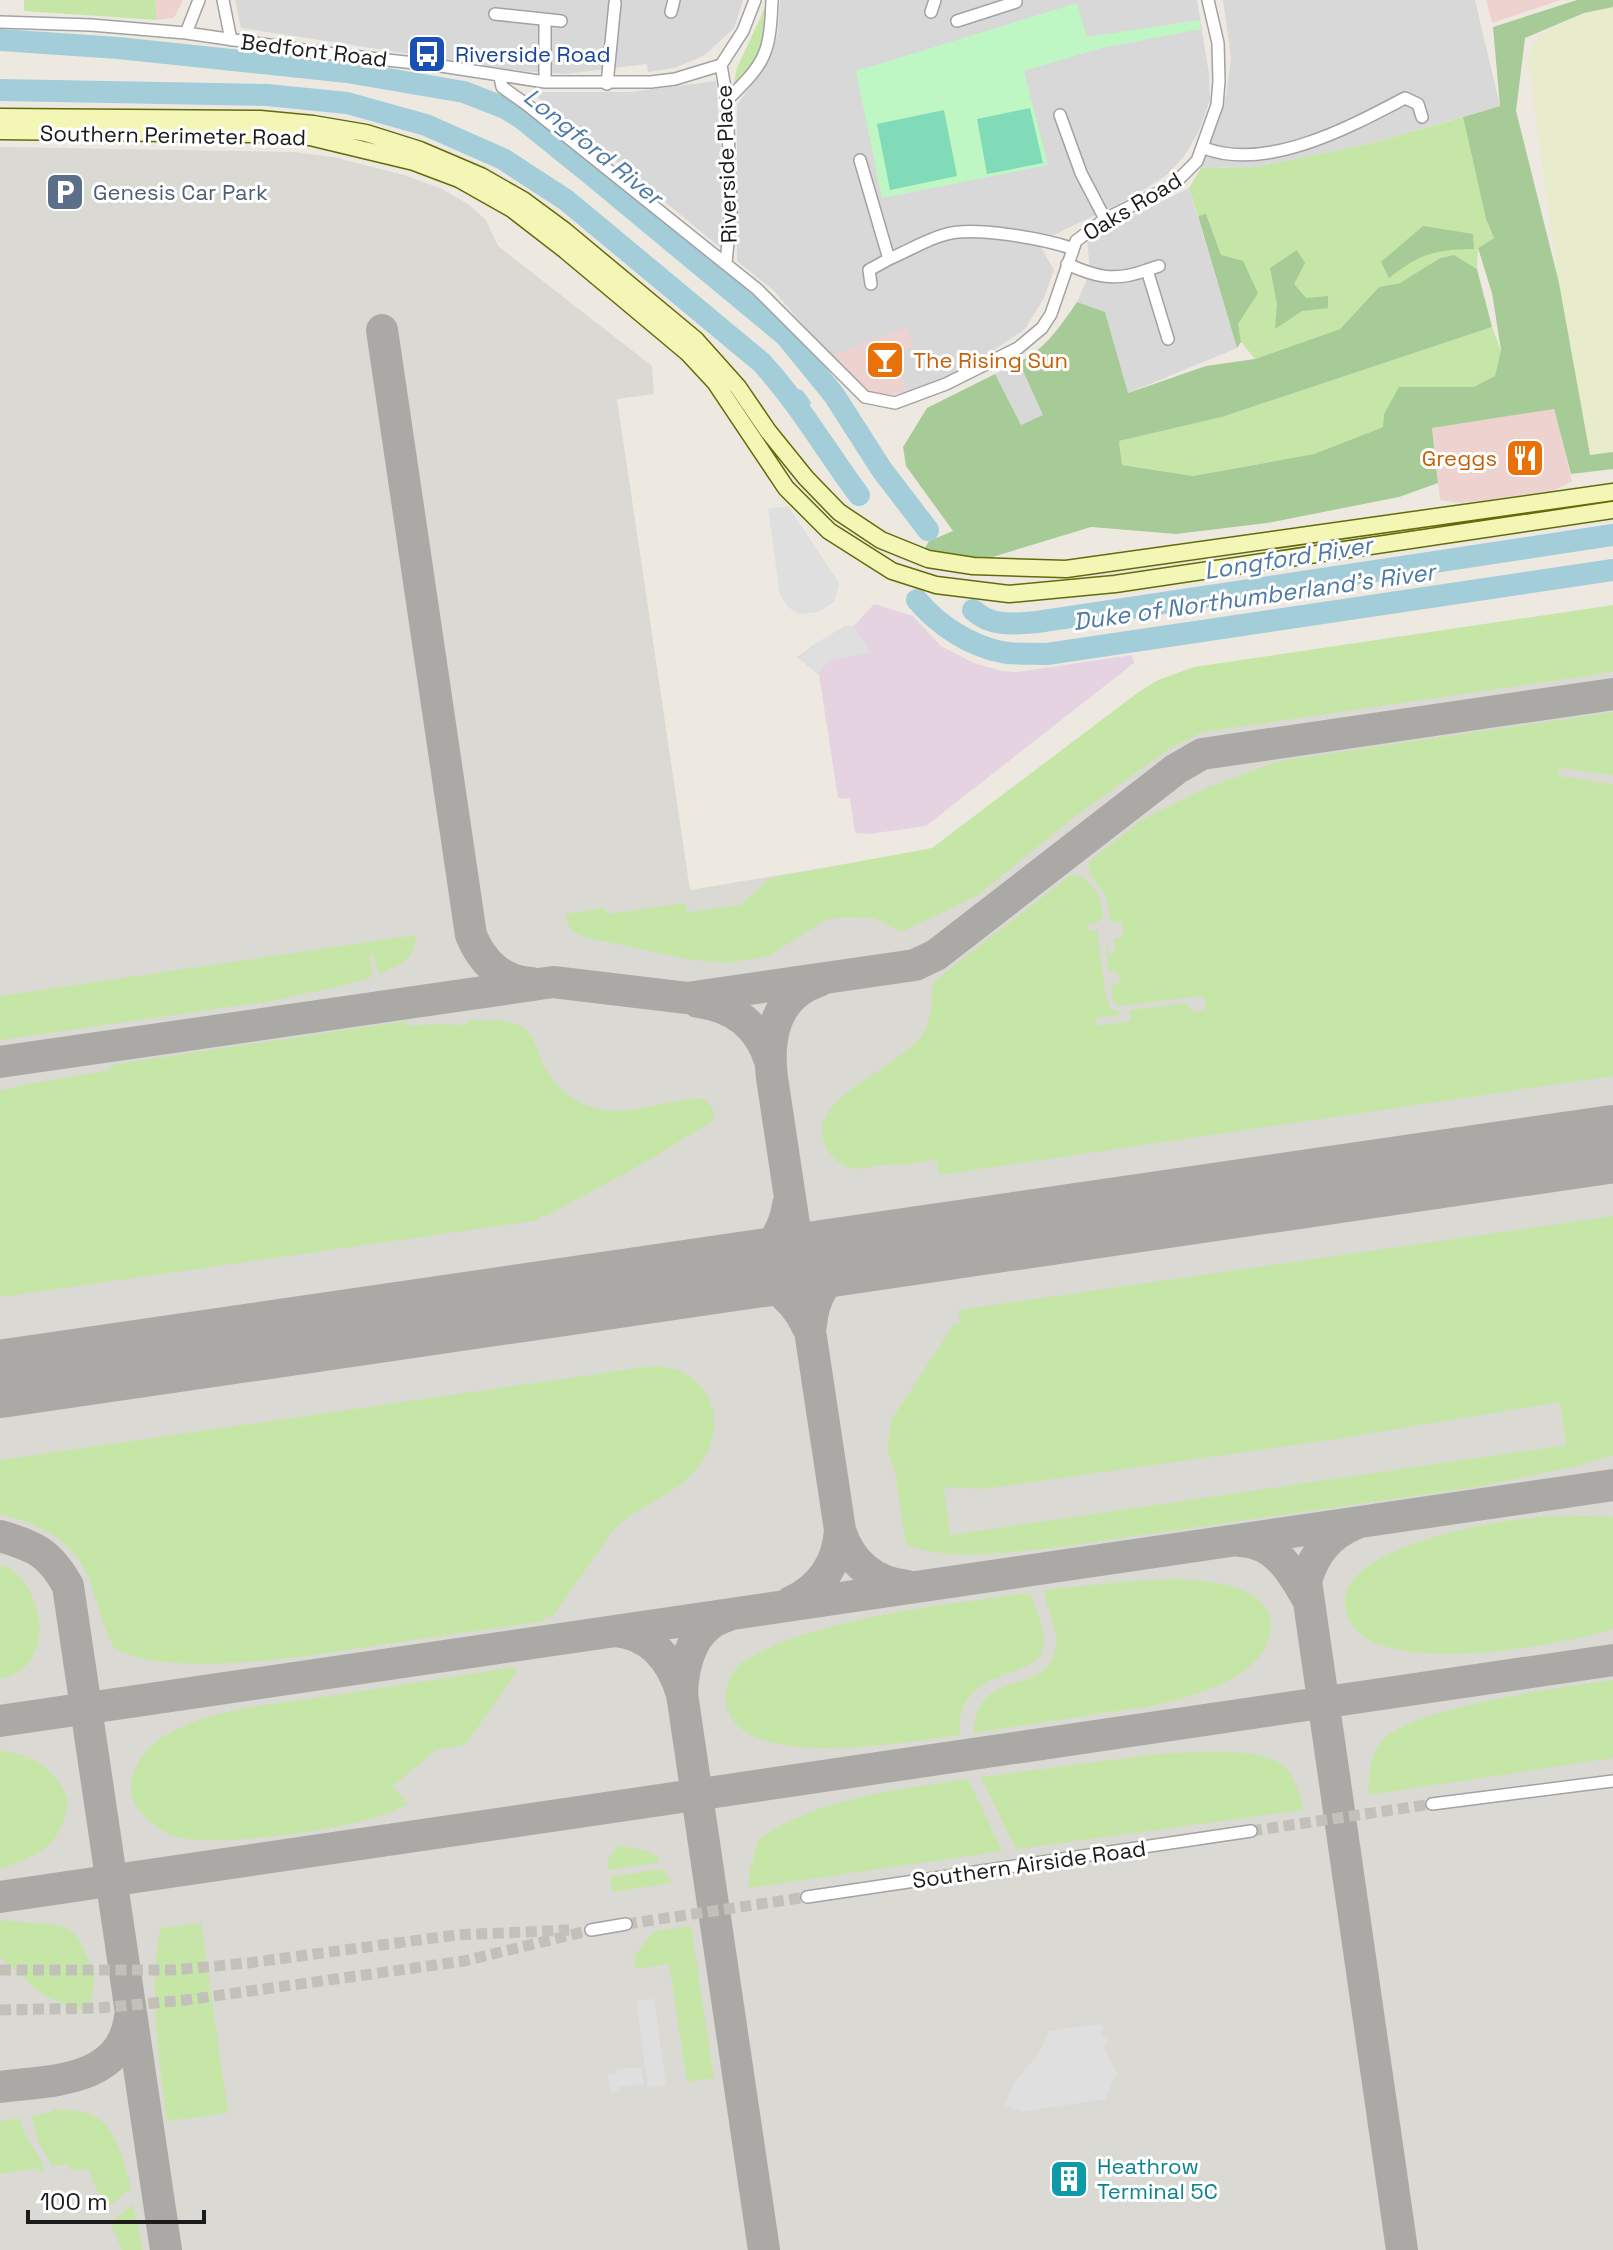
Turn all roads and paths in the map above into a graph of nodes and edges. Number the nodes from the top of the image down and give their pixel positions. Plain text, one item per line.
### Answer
1 (199, 0) edge
2 (223, 0) edge
3 (674, 0) edge
4 (755, 0) edge
5 (772, 0) edge
6 (1015, 0) edge
7 (1208, 0) edge
8 (615, 3) dead end
9 (671, 12) dead end
10 (495, 14) dead end
11 (545, 20) junction
12 (561, 21) dead end
13 (957, 21) dead end
14 (0, 22) edge
15 (186, 33) junction
16 (231, 40) junction
17 (721, 65) junction
18 (500, 77) junction
19 (545, 82) junction
20 (607, 84) junction
21 (727, 100) junction
22 (1060, 115) dead end
23 (0, 117) edge
24 (1422, 117) dead end
25 (0, 131) edge
26 (1204, 148) junction
27 (860, 160) dead end
28 (1105, 219) junction
29 (1071, 248) junction
30 (889, 259) junction
31 (726, 263) junction
32 (1067, 264) junction
33 (1159, 266) dead end
34 (1147, 270) junction
35 (871, 284) dead end
36 (1168, 339) dead end
37 (1613, 492) edge
38 (1613, 510) edge
39 (1613, 1781) edge
40 (1432, 1804) tunnel mouth
41 (1251, 1831) tunnel mouth
42 (807, 1897) tunnel mouth
43 (626, 1924) tunnel mouth
44 (591, 1930) tunnel mouth

1 - 15 street
2 - 16 street
3 - 9 street
4 - 17 street
5 - 21 street
6 - 13 street
7 - 26 street, Oaks Road
8 - 20 street
10 - 11 street
11 - 12 street
11 - 19 street
14 - 15 street, Bedfont Road
15 - 16 street, Bedfont Road
16 - 18 street, Bedfont Road
17 - 20 street, Bedfont Road
17 - 21 street, Riverside Place
18 - 19 street, Bedfont Road
18 - 31 street
19 - 20 street, Bedfont Road
21 - 31 street, Riverside Place
22 - 28 street
23 - 37 street, Southern Perimeter Road
24 - 26 street
25 - 38 street, Southern Perimeter Road
26 - 28 street, Oaks Road
27 - 30 street
28 - 29 street, Oaks Road
29 - 30 street
29 - 32 street, Oaks Road
30 - 35 street
31 - 32 street, Oaks Road
32 - 34 street
33 - 34 street
34 - 36 street
39 - 40 street
41 - 42 street, Southern Airside Road
43 - 44 street

